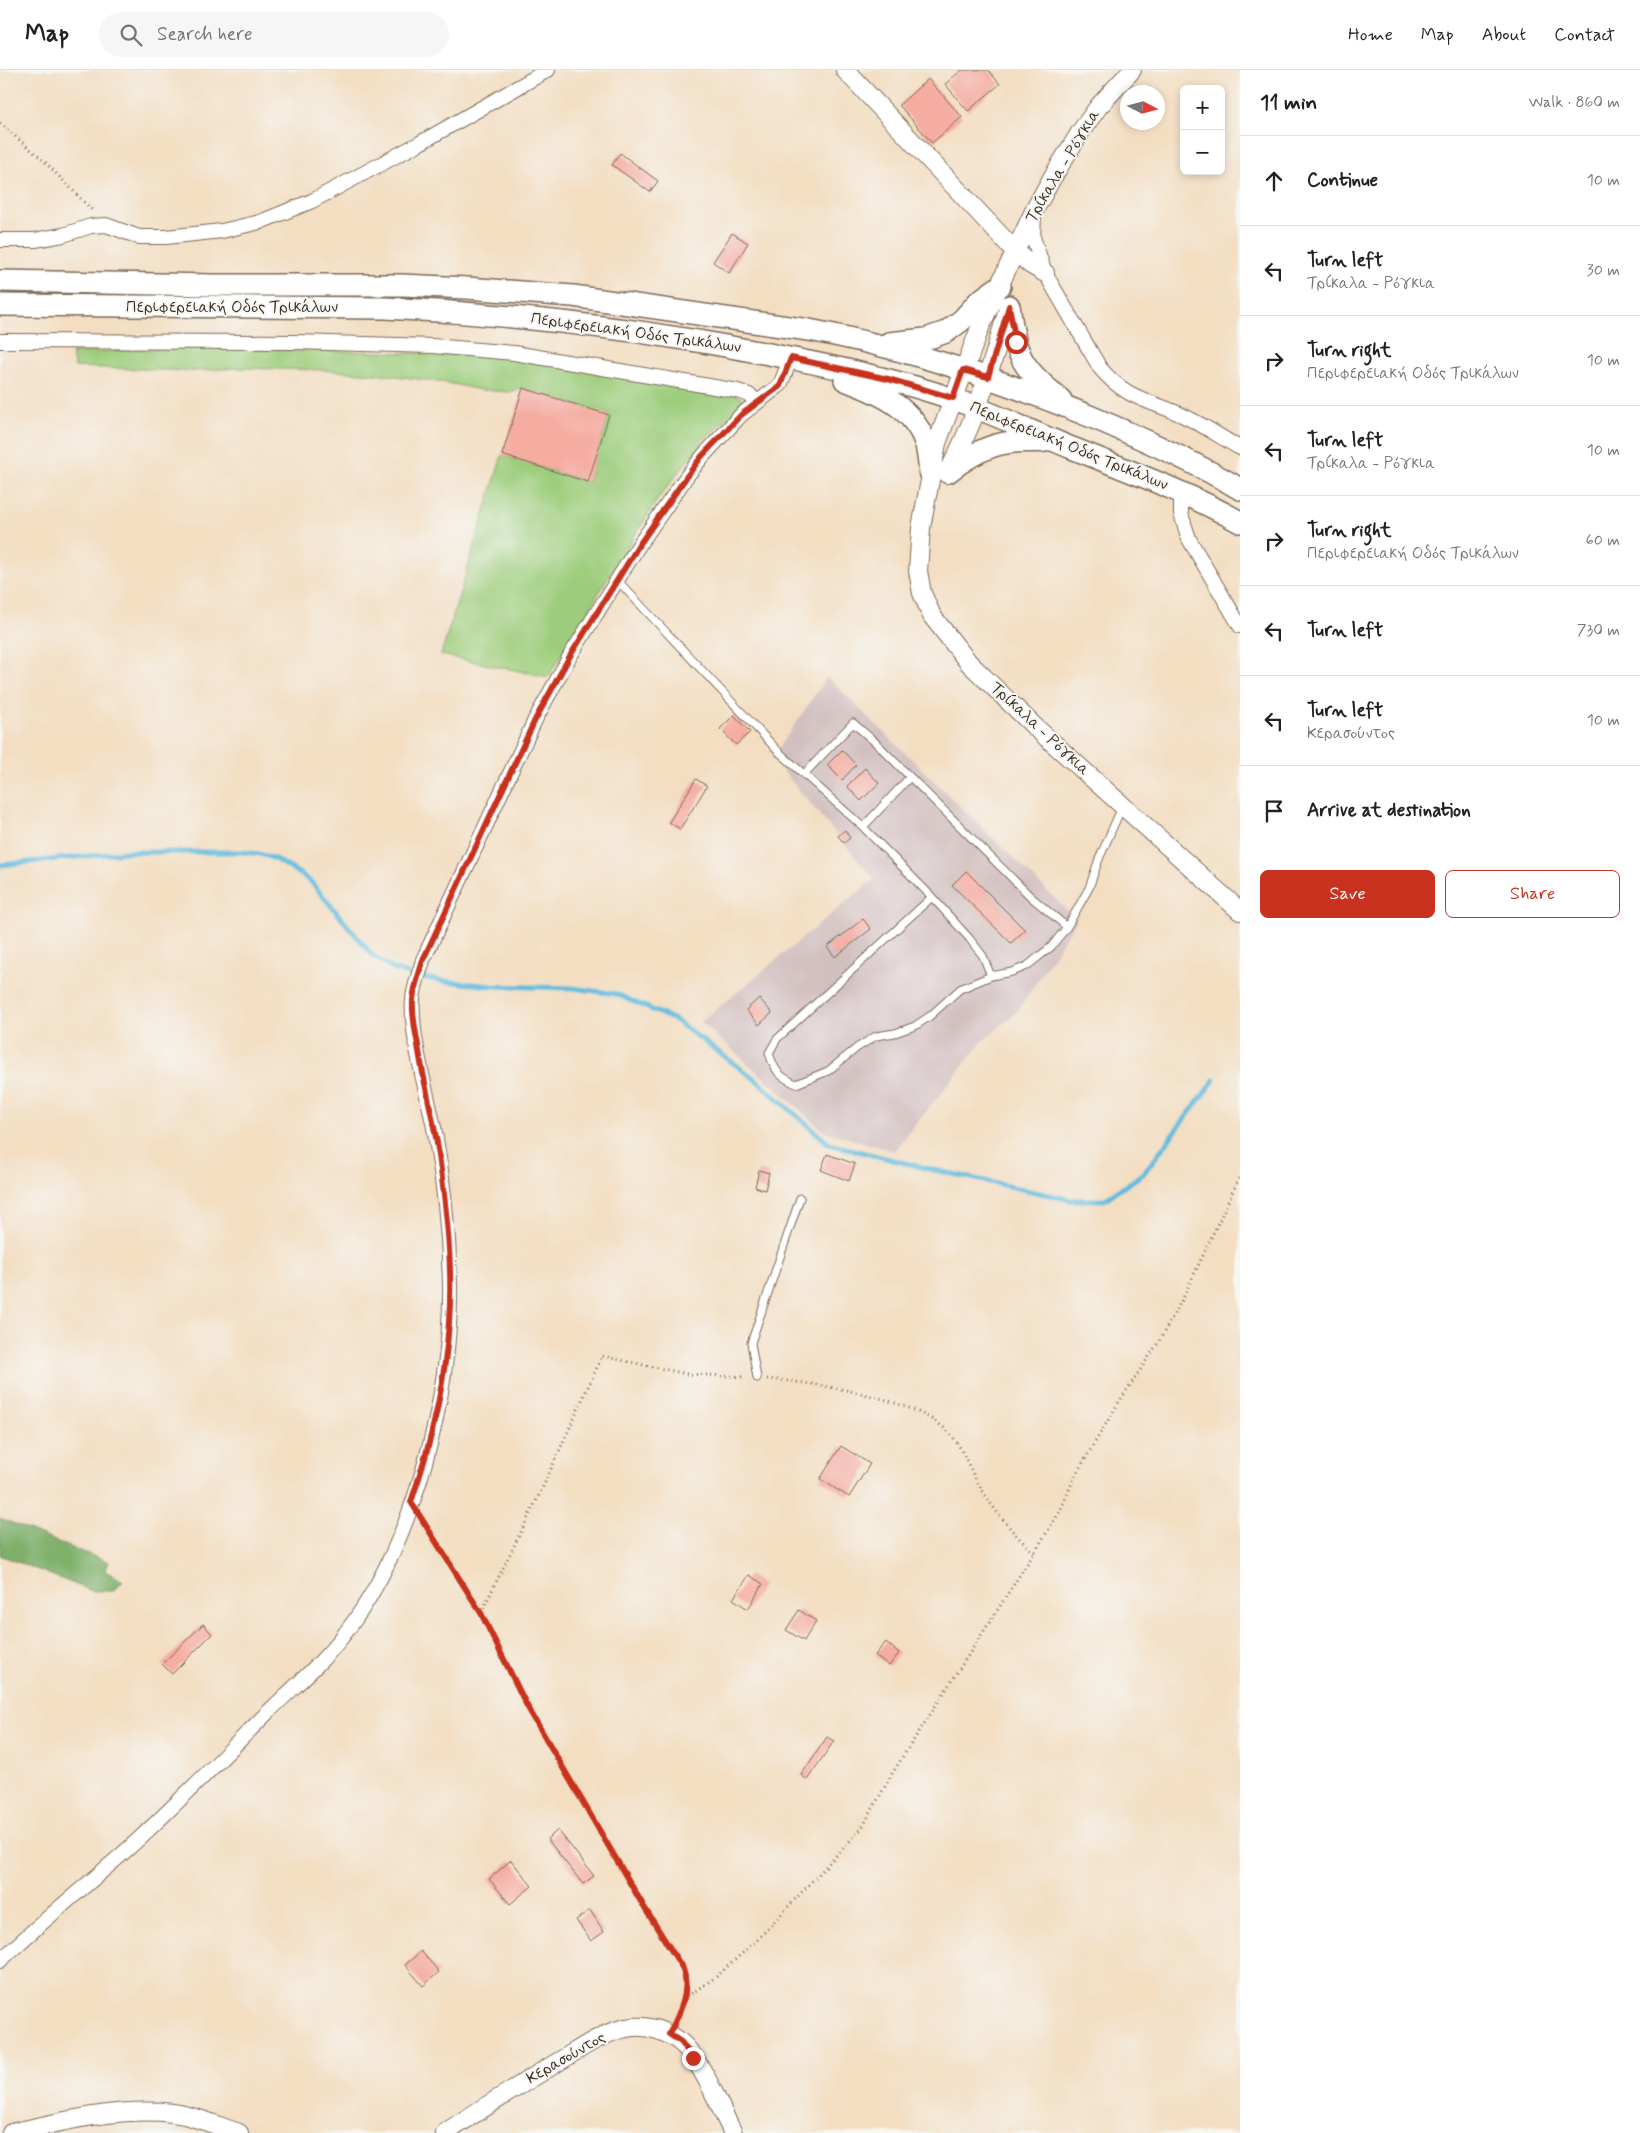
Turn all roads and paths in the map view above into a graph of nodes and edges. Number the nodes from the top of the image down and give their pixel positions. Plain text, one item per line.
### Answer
1 (548, 70) edge
2 (845, 70) edge
3 (1132, 70) edge
4 (0, 123) edge
5 (1035, 209) junction
6 (106, 225) junction
7 (0, 240) edge
8 (1015, 251) junction
9 (1046, 272) junction
10 (1004, 278) junction
11 (0, 281) edge
12 (0, 305) edge
13 (1009, 306) junction
14 (0, 341) edge
15 (874, 344) junction
16 (797, 360) junction
17 (963, 370) junction
18 (988, 377) junction
19 (953, 398) junction
20 (758, 402) junction
21 (1068, 407) junction
22 (977, 408) junction
23 (1054, 441) junction
24 (1240, 448) edge
25 (939, 472) junction
26 (1240, 489) edge
27 (1181, 492) junction
28 (1240, 522) edge
29 (618, 581) junction
30 (1240, 626) edge
31 (805, 773) junction
32 (910, 777) junction
33 (1123, 804) junction
34 (863, 828) junction
35 (932, 897) junction
36 (1240, 911) edge
37 (1067, 927) junction
38 (991, 976) junction
39 (1240, 1176) edge
40 (800, 1198) dead end
41 (757, 1378) junction
42 (411, 1502) junction
43 (1034, 1553) junction
44 (481, 1613) junction
45 (0, 1961) edge
46 (683, 1999) junction
47 (669, 2034) junction
48 (11, 2133) edge
49 (239, 2133) edge
50 (445, 2133) edge
51 (733, 2133) edge

1 - 6 street
2 - 8 street
3 - 5 street, Τρίκαλα - Ρόγκια
4 - 6 path
5 - 8 street, Τρίκαλα - Ρόγκια
5 - 9 street
6 - 7 street
8 - 9 street
8 - 10 street, Τρίκαλα - Ρόγκια
9 - 24 street
10 - 13 street, Τρίκαλα - Ρόγκια
10 - 15 main road
10 - 17 street, Τρίκαλα - Ρόγκια
11 - 15 main road, Περιφερειακή Οδός Τρικάλων
12 - 16 main road, Περιφερειακή Οδός Τρικάλων
13 - 18 street, Τρίκαλα - Ρόγκια
13 - 21 main road
14 - 20 street
15 - 17 main road, Περιφερειακή Οδός Τρικάλων
16 - 19 main road, Περιφερειακή Οδός Τρικάλων
16 - 20 street
16 - 25 main road
17 - 18 main road, Περιφερειακή Οδός Τρικάλων
17 - 19 street, Τρίκαλα - Ρόγκια
18 - 21 main road, Περιφερειακή Οδός Τρικάλων
18 - 22 street, Τρίκαλα - Ρόγκια
19 - 22 main road, Περιφερειακή Οδός Τρικάλων
19 - 25 street, Τρίκαλα - Ρόγκια
20 - 29 street
21 - 26 main road, Περιφερειακή Οδός Τρικάλων
22 - 23 main road, Περιφερειακή Οδός Τρικάλων
22 - 25 street, Τρίκαλα - Ρόγκια
23 - 25 main road
23 - 27 main road, Περιφερειακή Οδός Τρικάλων
25 - 33 street, Τρίκαλα - Ρόγκια
27 - 28 main road, Περιφερειακή Οδός Τρικάλων
27 - 30 street
29 - 31 lane
29 - 42 street
31 - 32 lane
31 - 34 lane
32 - 34 lane
32 - 37 lane
33 - 36 street, Τρίκαλα - Ρόγκια
33 - 37 lane
34 - 35 lane
35 - 38 lane
35 - 38 lane
37 - 38 lane
39 - 43 path
40 - 41 lane
41 - 43 path
41 - 44 path
42 - 44 path
42 - 45 street
43 - 46 path
44 - 46 path
46 - 47 path
47 - 50 street, Κερασούντος
47 - 51 street, Κερασούντος
48 - 49 street

